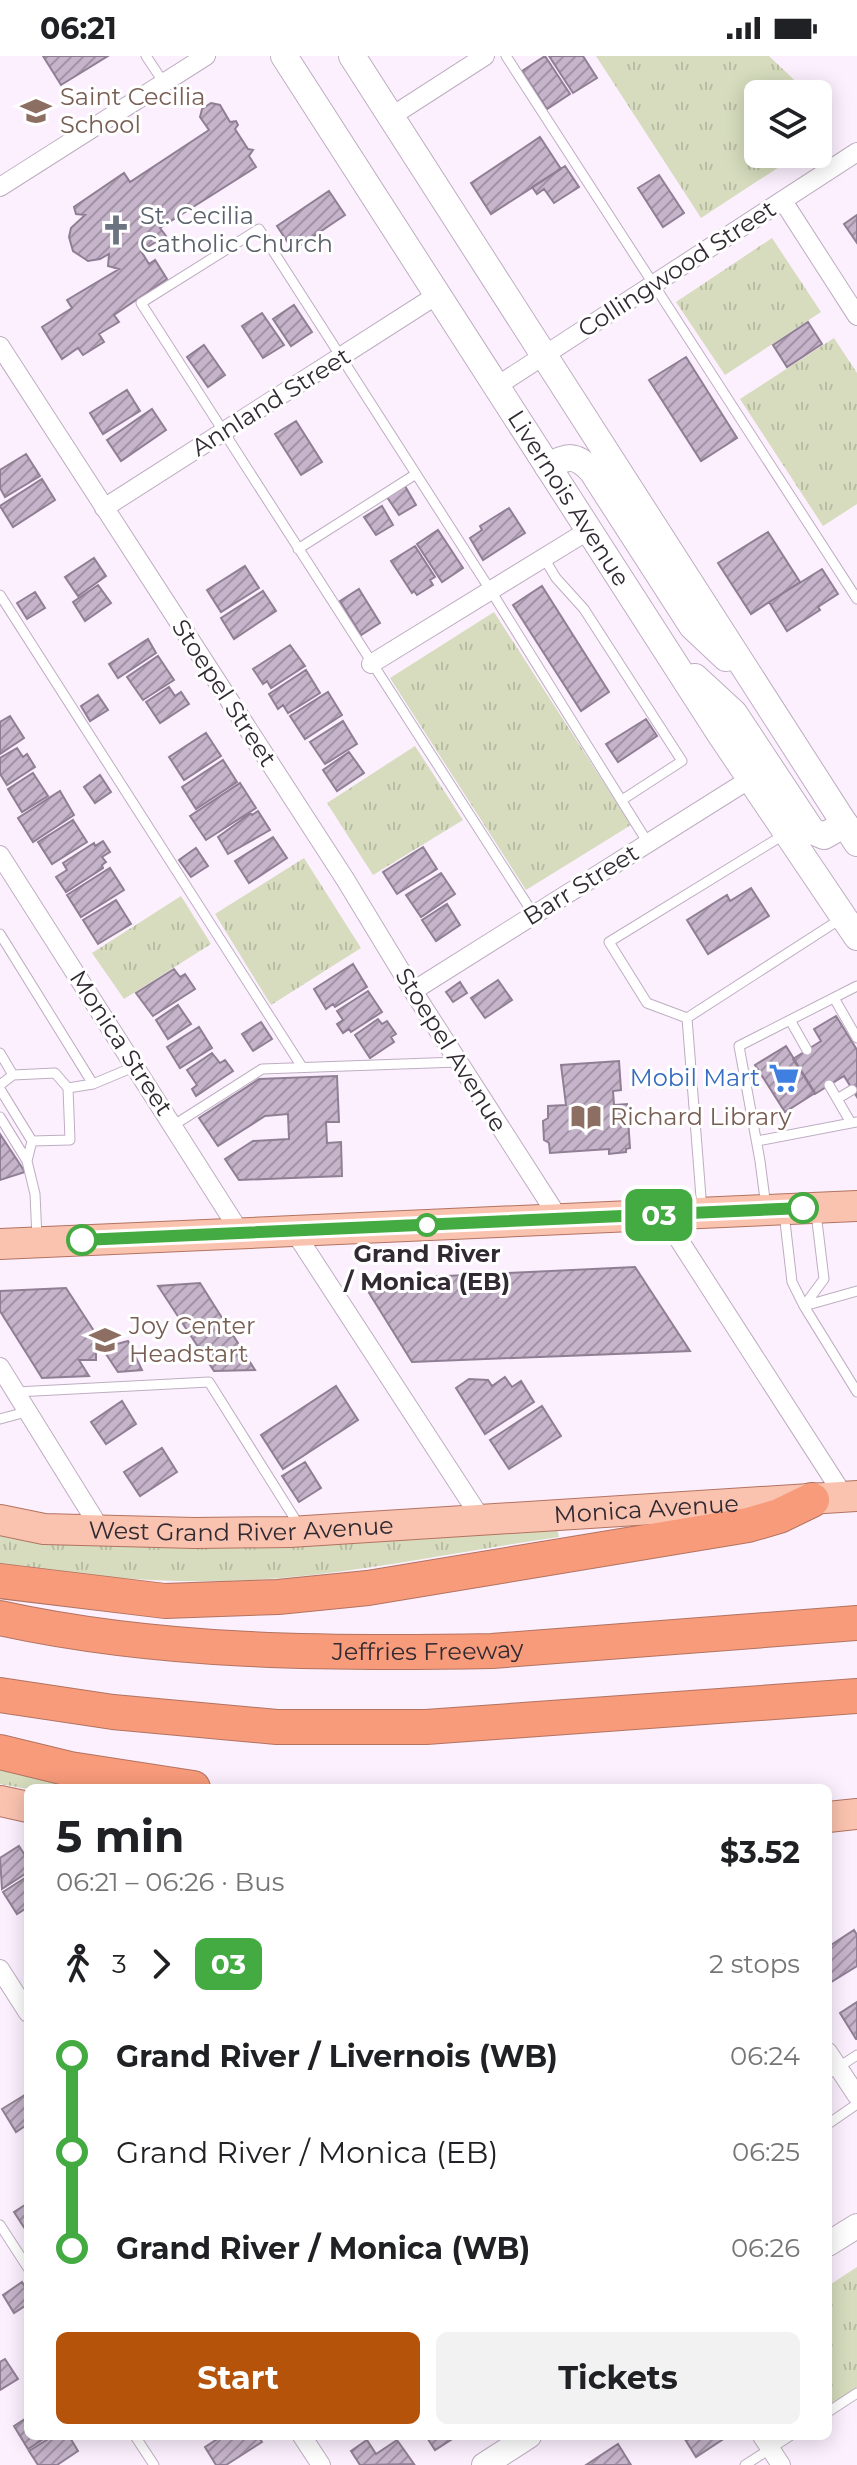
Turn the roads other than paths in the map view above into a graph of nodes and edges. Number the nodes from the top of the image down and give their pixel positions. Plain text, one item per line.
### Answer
1 (146, 56) edge
2 (206, 56) edge
3 (284, 56) edge
4 (352, 56) edge
5 (485, 56) edge
6 (506, 56) edge
7 (164, 83) junction
8 (392, 116) junction
9 (857, 152) edge
10 (0, 187) edge
11 (783, 201) junction
12 (653, 285) junction
13 (437, 295) junction
14 (857, 316) edge
15 (0, 346) edge
16 (543, 356) junction
17 (341, 357) junction
18 (497, 386) junction
19 (223, 432) junction
20 (548, 467) junction
21 (416, 474) junction
22 (104, 508) junction
23 (589, 530) junction
24 (298, 549) junction
25 (544, 558) junction
26 (491, 591) junction
27 (0, 595) edge
28 (857, 599) edge
29 (667, 652) junction
30 (371, 664) junction
31 (758, 688) junction
32 (750, 779) junction
33 (622, 800) junction
34 (786, 833) junction
35 (851, 834) edge
36 (648, 843) junction
37 (0, 855) edge
38 (345, 879) joint
39 (534, 915) junction
40 (850, 927) edge
41 (0, 934) edge
42 (857, 986) edge
43 (413, 991) junction
44 (834, 998) junction
45 (687, 1018) junction
46 (790, 1020) junction
47 (852, 1034) edge
48 (807, 1050) dead end
49 (0, 1053) edge
50 (458, 1062) junction
51 (136, 1066) junction
52 (302, 1067) junction
53 (13, 1075) junction
54 (93, 1084) junction
55 (829, 1085) dead end
56 (0, 1087) edge
57 (68, 1088) junction
58 (852, 1090) dead end
59 (837, 1099) junction
60 (0, 1117) edge
61 (854, 1122) edge
62 (174, 1125) junction
63 (32, 1141) junction
64 (757, 1141) junction
65 (27, 1161) junction
66 (857, 1206) edge
67 (815, 1207) junction
68 (775, 1210) junction
69 (702, 1213) junction
70 (663, 1215) junction
71 (560, 1220) junction
72 (294, 1231) junction
73 (240, 1232) junction
74 (37, 1242) junction
75 (0, 1244) edge
76 (857, 1291) edge
77 (804, 1306) junction
78 (0, 1367) edge
79 (16, 1392) junction
80 (857, 1392) edge
81 (26, 1412) junction
82 (0, 1419) edge
83 (838, 1497) edge
84 (0, 1520) edge
85 (482, 1520) junction
86 (101, 1530) junction
87 (302, 1531) junction
88 (0, 1581) edge
89 (0, 1618) edge
90 (857, 1623) edge
91 (0, 1695) edge
92 (857, 1696) edge
93 (0, 1752) edge
94 (167, 1784) edge
95 (0, 1801) edge
96 (24, 1806) edge
97 (857, 1814) edge
98 (832, 1817) edge
99 (0, 1969) edge
100 (24, 2007) edge
101 (857, 2055) edge
102 (832, 2065) edge
103 (832, 2066) edge
104 (857, 2096) edge
105 (857, 2104) edge
106 (832, 2121) edge
107 (0, 2225) edge
108 (857, 2226) edge
109 (832, 2242) edge
110 (24, 2262) edge
111 (857, 2393) edge
112 (832, 2409) edge
113 (138, 2440) edge
114 (305, 2440) edge
115 (523, 2440) edge
116 (766, 2442) edge
117 (154, 2465) edge
118 (321, 2465) edge
119 (484, 2465) edge
120 (745, 2465) edge
121 (781, 2465) edge

1 - 7 lane
2 - 7 street
3 - 13 main road, Livernois Avenue
4 - 8 main road
5 - 8 street
6 - 12 lane
7 - 10 street
8 - 16 main road
9 - 11 street, Collingwood Street
11 - 12 street, Collingwood Street
11 - 14 street
12 - 16 street, Collingwood Street
12 - 28 lane
13 - 17 street, Annland Street
13 - 18 main road, Livernois Avenue
15 - 22 street
16 - 18 street, Collingwood Street
16 - 31 main road
17 - 19 street, Annland Street
17 - 19 lane
17 - 21 lane
18 - 20 main road, Livernois Avenue
19 - 22 street, Annland Street
19 - 24 lane
20 - 23 main road, Livernois Avenue
20 - 31 main road
21 - 24 lane
21 - 26 lane
22 - 38 street, Stoepel Street
23 - 25 street
23 - 29 main road, Livernois Avenue
24 - 30 lane
25 - 26 street
25 - 33 lane
26 - 30 street
26 - 33 lane
27 - 52 lane
29 - 32 main road, Livernois Avenue
29 - 35 main road
30 - 39 lane
31 - 35 main road
32 - 34 main road, Livernois Avenue
32 - 36 street, Barr Street
33 - 36 lane
34 - 40 main road, Livernois Avenue
34 - 45 lane
36 - 39 street, Barr Street
37 - 51 street, Monica Street
38 - 43 street, Stoepel Avenue
39 - 43 street, Barr Street
40 - 45 lane
41 - 54 lane
42 - 44 lane
43 - 50 street, Stoepel Avenue
44 - 46 lane
44 - 47 lane
45 - 69 lane
46 - 48 lane
46 - 64 lane
49 - 53 lane
50 - 52 lane
50 - 71 street, Stoepel Avenue
51 - 54 lane
51 - 62 street, Monica Street
52 - 62 lane
53 - 56 lane
53 - 57 lane
54 - 57 lane
55 - 59 lane
56 - 63 lane
57 - 63 lane
58 - 59 lane
59 - 61 lane
60 - 65 lane
61 - 64 lane
62 - 73 street, Monica Street
63 - 65 lane
64 - 68 lane
65 - 74 lane
66 - 67 main road
67 - 68 main road
67 - 77 lane
68 - 69 main road
68 - 77 lane
69 - 70 main road
70 - 71 main road
70 - 83 street
71 - 72 main road
72 - 73 main road
72 - 85 street
73 - 74 main road
74 - 75 main road
76 - 77 lane
77 - 80 lane
78 - 79 street
79 - 81 street
79 - 87 lane
81 - 82 lane
81 - 86 street
83 - 85 main road, Monica Avenue
83 - 88 highway
84 - 86 main road, West Grand River Avenue
85 - 87 main road, West Grand River Avenue
86 - 87 main road, West Grand River Avenue
89 - 90 highway, Jeffries Freeway
91 - 92 highway
93 - 94 highway
95 - 96 main road
97 - 98 main road
99 - 100 street
101 - 102 lane
103 - 104 street
105 - 106 lane
107 - 110 lane
108 - 109 street
111 - 112 lane
113 - 117 lane
114 - 118 street
115 - 119 street
116 - 120 lane
116 - 121 street

